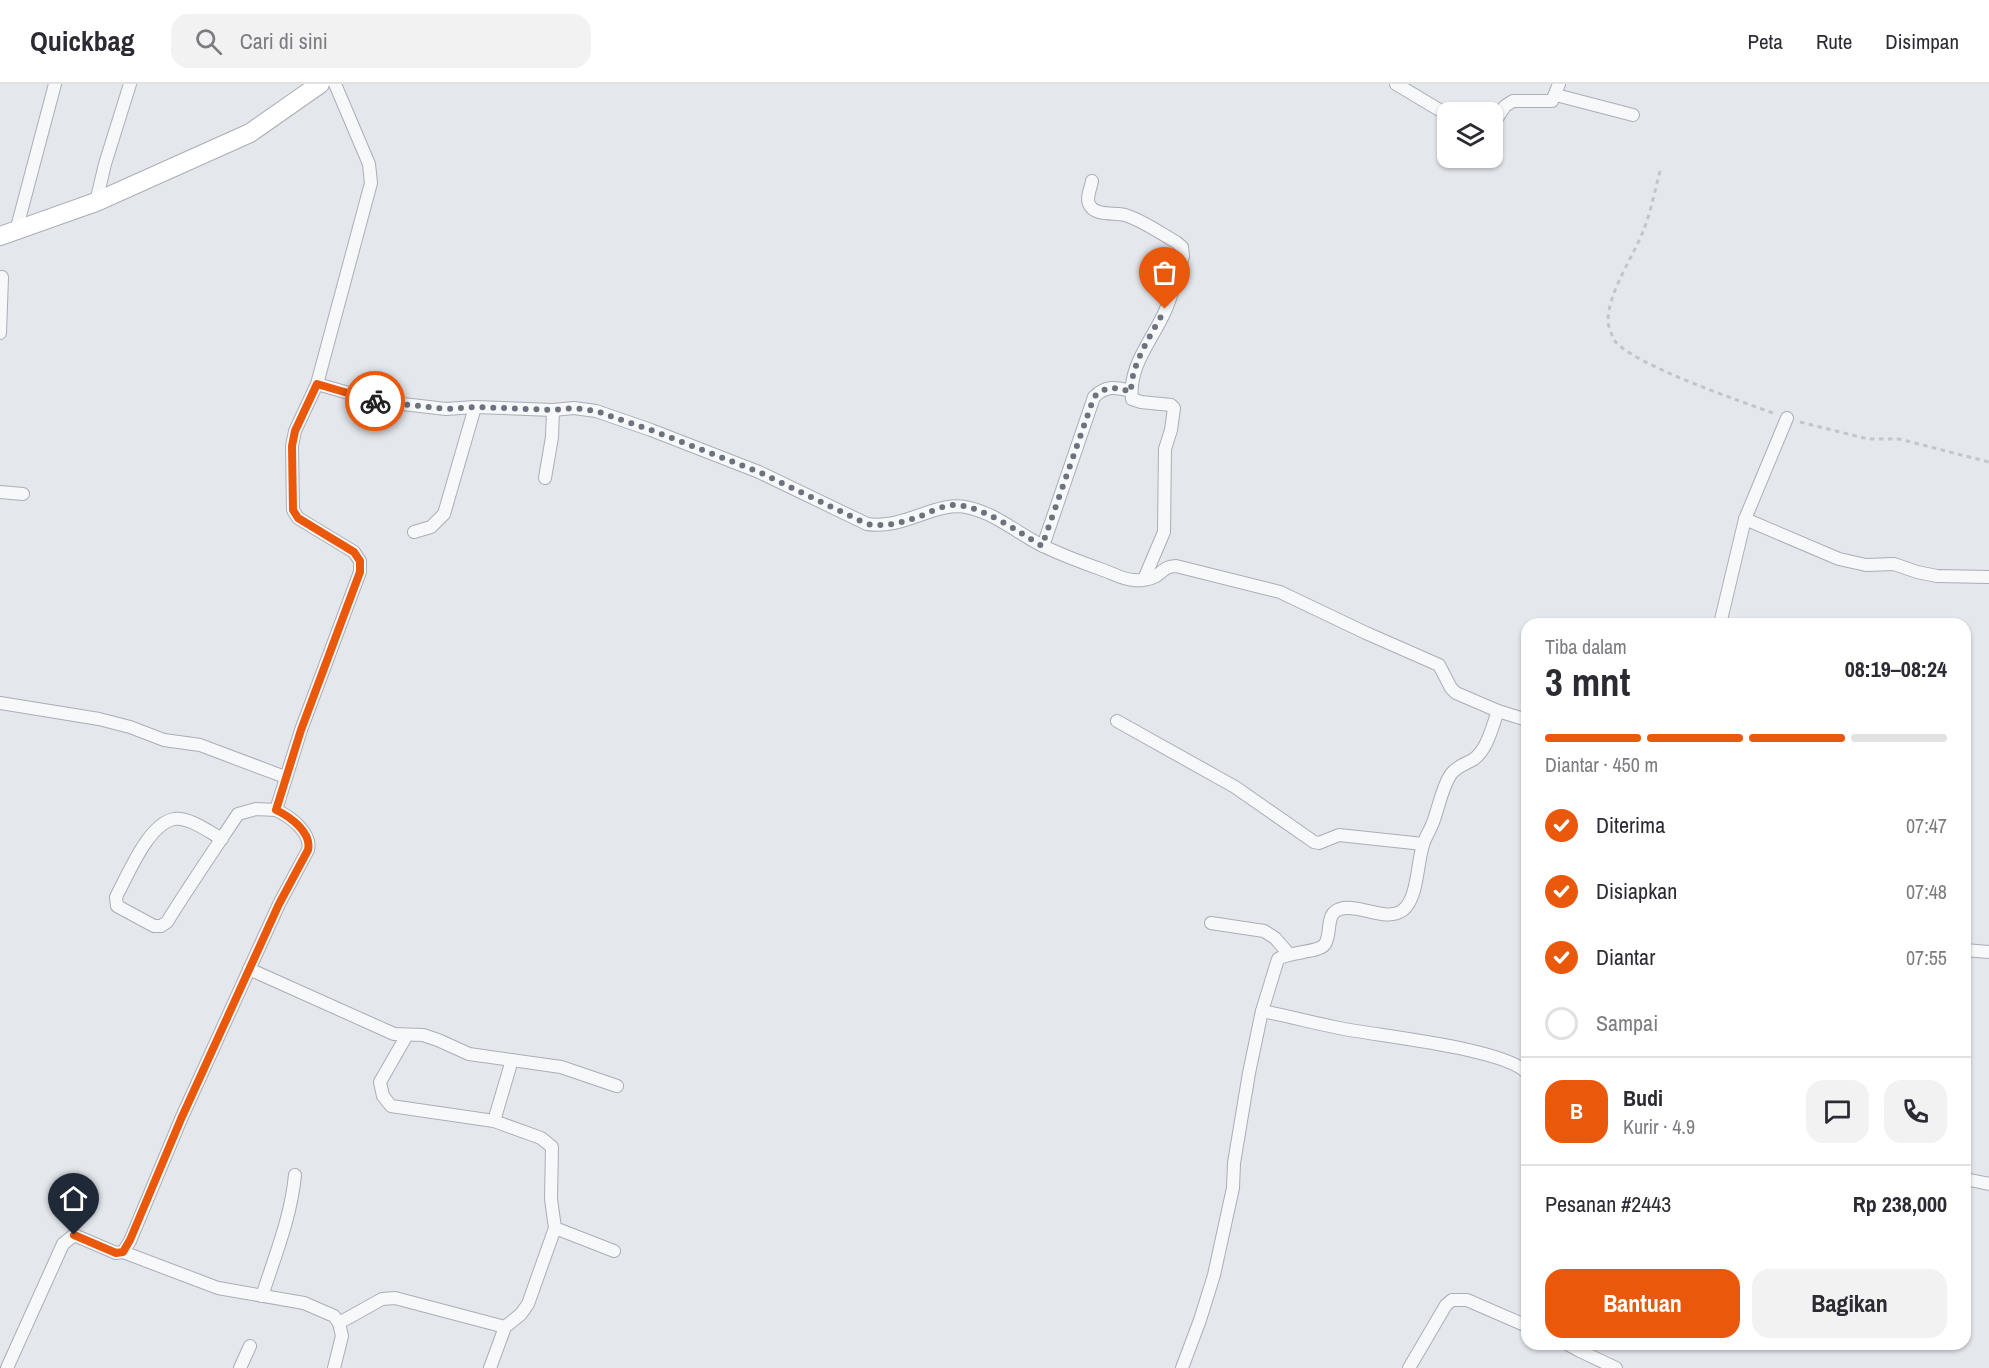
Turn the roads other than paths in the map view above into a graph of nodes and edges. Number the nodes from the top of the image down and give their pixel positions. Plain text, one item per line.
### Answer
1 (55, 84) edge
2 (130, 84) edge
3 (320, 84) edge
4 (335, 84) edge
5 (1396, 84) edge
6 (1557, 90) edge
7 (1437, 109) edge
8 (1503, 109) edge
9 (1633, 115) dead end
10 (1092, 181) dead end
11 (96, 202) junction
12 (8, 233) edge
13 (2, 277) dead end
14 (0, 333) edge
15 (317, 384) junction
16 (1131, 392) junction
17 (475, 407) junction
18 (553, 410) junction
19 (1787, 418) road end
20 (545, 478) dead end
21 (0, 492) edge
22 (23, 494) dead end
23 (1745, 519) junction
24 (414, 532) dead end
25 (1042, 546) junction
26 (1989, 577) edge
27 (1144, 579) junction
28 (1721, 618) edge
29 (0, 704) edge
30 (1498, 711) junction
31 (1521, 718) edge
32 (1117, 721) dead end
33 (285, 777) junction
34 (276, 810) junction
35 (222, 839) junction
36 (1423, 844) junction
37 (1211, 923) dead end
38 (1971, 950) edge
39 (1989, 952) edge
40 (1288, 953) junction
41 (249, 969) junction
42 (1262, 1011) junction
43 (407, 1035) junction
44 (512, 1060) junction
45 (1521, 1069) edge
46 (617, 1086) dead end
47 (494, 1121) junction
48 (295, 1175) dead end
49 (1971, 1180) edge
50 (1989, 1184) edge
51 (555, 1228) junction
52 (614, 1251) dead end
53 (123, 1252) junction
54 (262, 1296) junction
55 (339, 1323) junction
56 (1521, 1323) edge
57 (505, 1327) junction
58 (250, 1346) dead end
59 (1587, 1350) edge
60 (7, 1368) edge
61 (240, 1368) edge
62 (334, 1368) edge
63 (490, 1368) edge
64 (1182, 1368) edge
65 (1409, 1368) edge
66 (1616, 1368) edge

1 - 12 street
2 - 11 street
3 - 11 street
4 - 15 street
5 - 7 street
6 - 8 street
6 - 9 street
10 - 16 street
11 - 12 street
13 - 14 street
15 - 17 street
15 - 33 street
16 - 25 street
16 - 27 street
17 - 18 street
17 - 24 street
18 - 20 street
18 - 25 street
19 - 23 street
21 - 22 street
23 - 26 street
23 - 28 street
25 - 27 street
27 - 30 street
29 - 33 street
30 - 31 street
30 - 36 street
32 - 36 street
33 - 34 street
34 - 35 street
34 - 41 street
35 - 35 street
36 - 40 street
37 - 40 street
38 - 39 street
40 - 42 street
41 - 43 street
41 - 53 street
42 - 45 street
42 - 64 street
43 - 44 street
43 - 47 street
44 - 46 street
44 - 47 street
47 - 51 street
48 - 54 street
49 - 50 street
51 - 52 street
51 - 57 street
53 - 54 street
53 - 60 street
54 - 55 street
55 - 57 street
55 - 62 street
56 - 65 street
57 - 63 street
58 - 61 street
59 - 66 street

